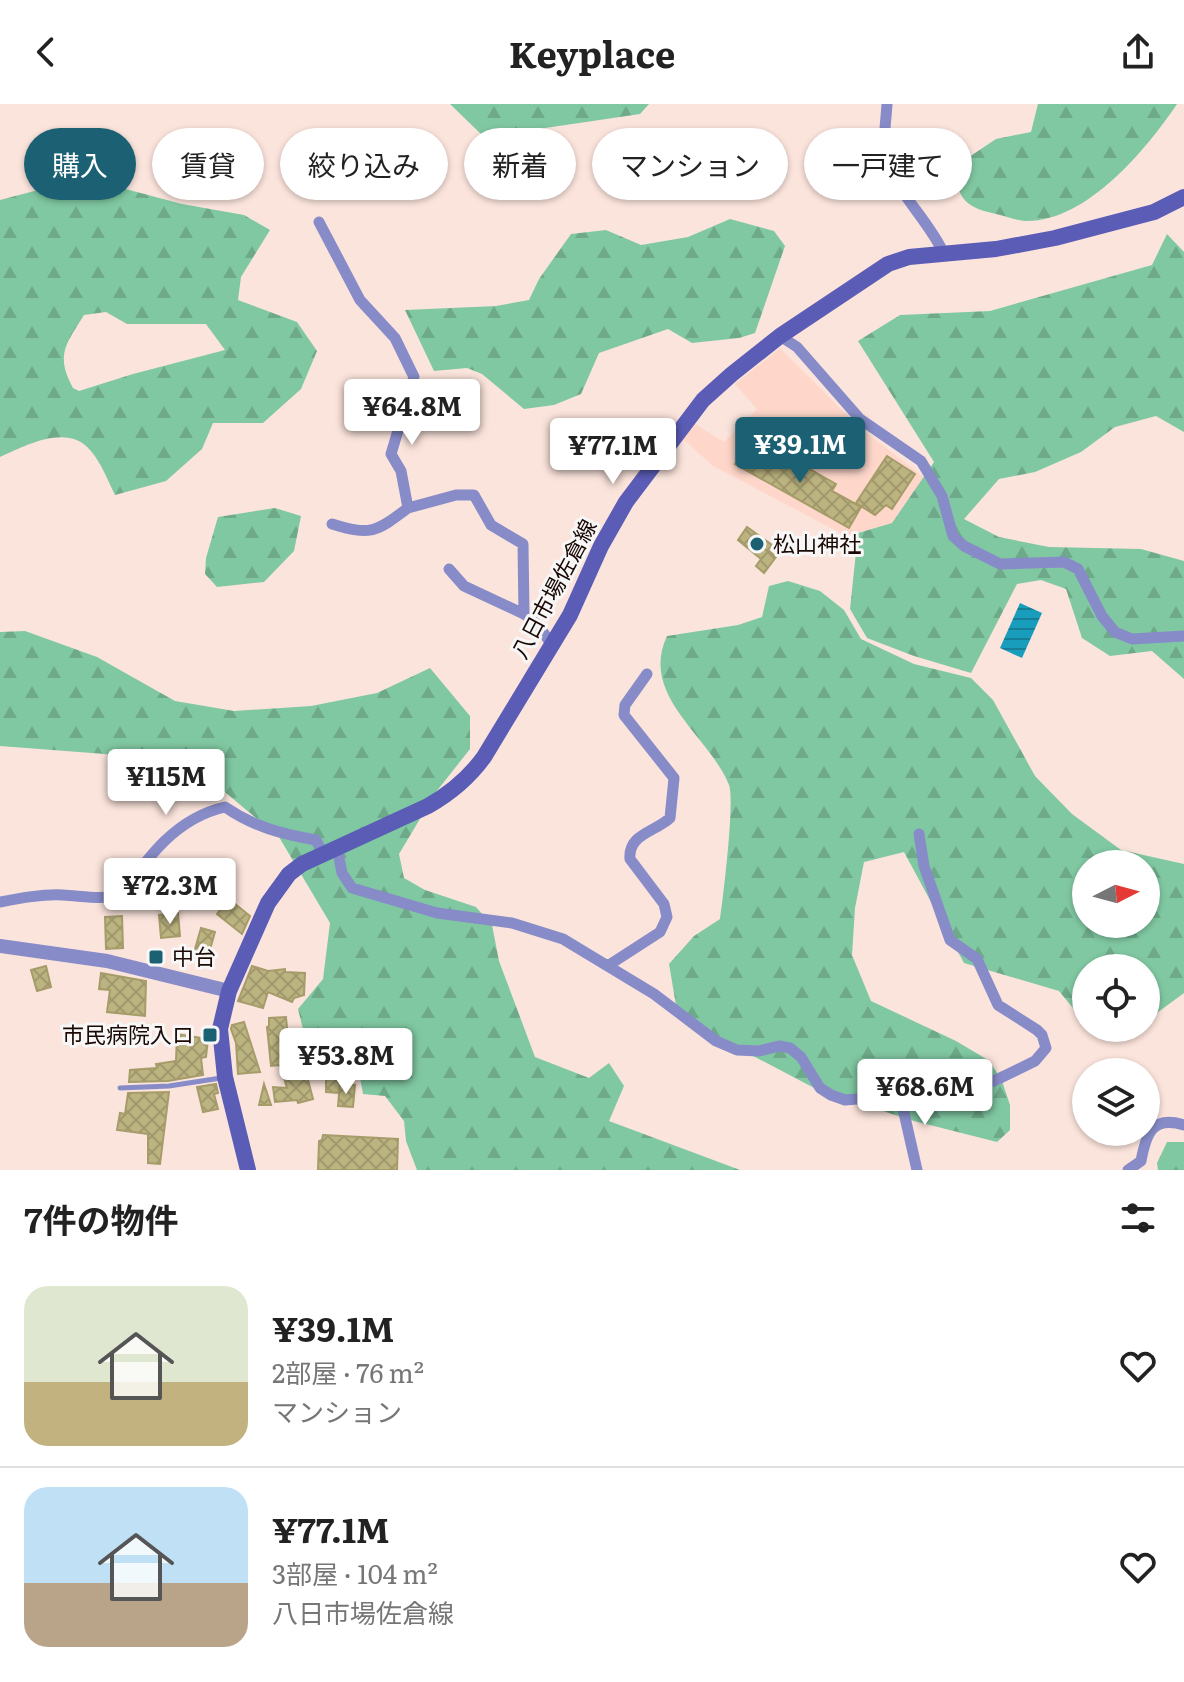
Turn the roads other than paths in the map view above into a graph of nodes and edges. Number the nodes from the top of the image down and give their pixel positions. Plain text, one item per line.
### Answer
1 (887, 104) edge
2 (1184, 197) edge
3 (319, 222) dead end
4 (943, 252) junction
5 (780, 336) junction
6 (408, 508) junction
7 (332, 524) dead end
8 (449, 569) dead end
9 (524, 614) junction
10 (1184, 636) edge
11 (552, 645) junction
12 (647, 674) dead end
13 (919, 834) dead end
14 (330, 851) junction
15 (0, 902) edge
16 (0, 946) edge
17 (609, 965) junction
18 (229, 991) junction
19 (225, 1077) junction
20 (120, 1088) dead end
21 (899, 1091) junction
22 (1184, 1125) edge
23 (248, 1170) edge
24 (917, 1170) edge
25 (1128, 1170) edge

1 - 4 street
2 - 4 main road, 八日市場佐倉線
3 - 6 street
4 - 5 main road, 八日市場佐倉線
5 - 10 street
5 - 11 main road, 八日市場佐倉線
6 - 7 street
6 - 9 street
8 - 9 street
9 - 11 street
11 - 14 main road, 八日市場佐倉線
12 - 17 street
13 - 21 street
14 - 15 street
14 - 17 street
14 - 18 main road, 八日市場佐倉線
16 - 18 street
17 - 21 street
18 - 19 main road, 八日市場佐倉線
19 - 20 lane
19 - 23 main road, 八日市場佐倉線
21 - 24 street
22 - 25 street

